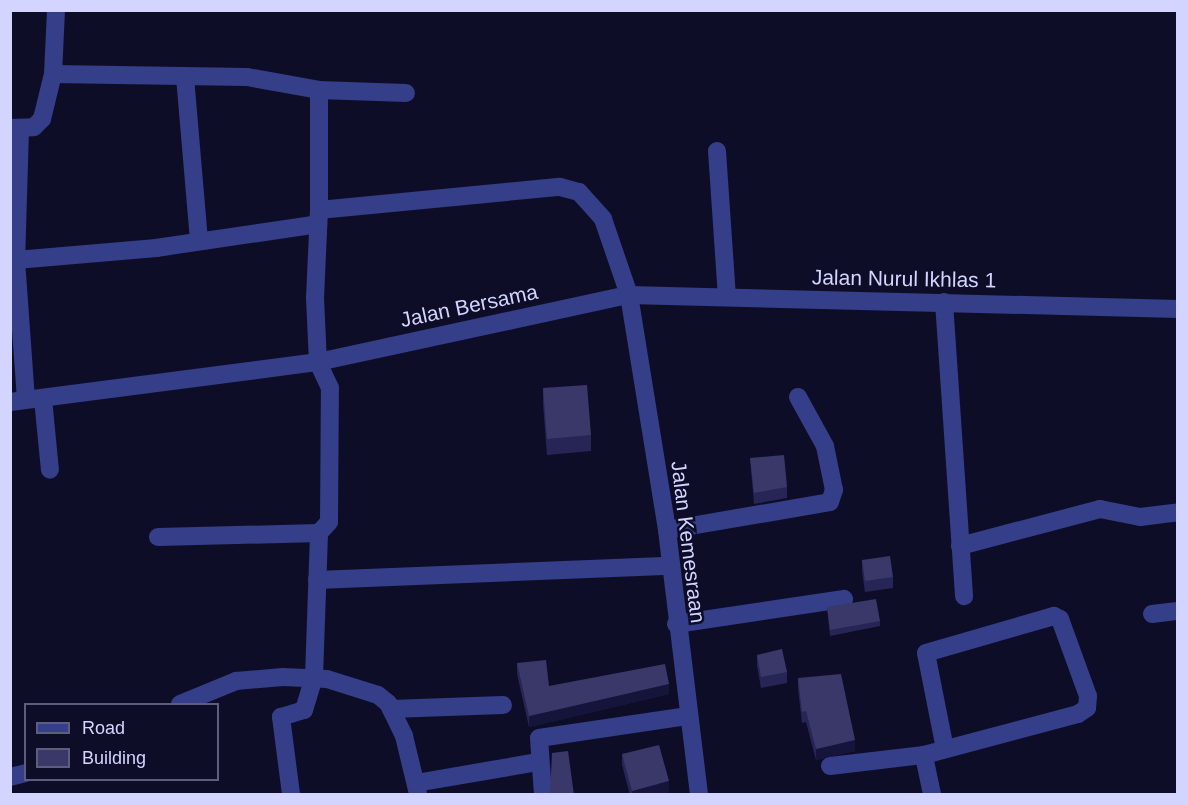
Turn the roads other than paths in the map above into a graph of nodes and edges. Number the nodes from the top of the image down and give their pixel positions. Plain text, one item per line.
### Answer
1 (56, 10) edge
2 (53, 74) junction
3 (185, 77) junction
4 (319, 90) junction
5 (406, 93) dead end
6 (15, 128) edge
7 (717, 151) dead end
8 (318, 217) junction
9 (199, 239) junction
10 (16, 260) junction
11 (629, 295) junction
12 (727, 297) junction
13 (944, 302) junction
14 (1178, 309) edge
15 (318, 362) junction
16 (798, 398) dead end
17 (26, 400) edge
18 (50, 470) dead end
19 (1178, 512) edge
20 (667, 530) junction
21 (319, 533) junction
22 (158, 537) dead end
23 (960, 546) junction
24 (670, 566) junction
25 (317, 580) junction
26 (964, 596) dead end
27 (844, 599) dead end
28 (1178, 611) edge
29 (1152, 614) dead end
30 (676, 624) junction
31 (314, 677) junction
32 (185, 703) edge
33 (503, 705) dead end
34 (391, 709) junction
35 (688, 716) junction
36 (945, 749) junction
37 (536, 753) junction
38 (924, 755) junction
39 (830, 766) dead end
40 (417, 789) edge
41 (291, 795) edge
42 (543, 795) edge
43 (699, 795) edge
44 (932, 795) edge

1 - 2 street
2 - 3 street
2 - 6 street
3 - 4 street
3 - 9 street
4 - 5 street
4 - 8 street
6 - 10 street
7 - 12 street
8 - 9 street, Jalan Kemesraan
8 - 11 street, Jalan Kemesraan
8 - 15 street
9 - 10 street, Jalan Kemesraan
10 - 17 street
11 - 12 street, Jalan Nurul Ikhlas 1
11 - 15 street, Jalan Bersama
11 - 20 street, Jalan Kemesraan
12 - 13 street, Jalan Nurul Ikhlas 1
13 - 14 street, Jalan Nurul Ikhlas 1
13 - 23 street
15 - 17 street, Jalan Bersama
15 - 21 street
16 - 20 street
17 - 18 street
19 - 23 street
20 - 24 street, Jalan Kemesraan
21 - 22 street
21 - 25 street
23 - 26 street
24 - 25 street
24 - 30 street, Jalan Kemesraan
25 - 31 street
27 - 30 street
28 - 29 street
30 - 35 street, Jalan Kemesraan
31 - 32 street
31 - 34 street
31 - 41 street
33 - 34 street
34 - 40 street
35 - 37 street
35 - 43 street, Jalan Kemesraan
36 - 36 street
36 - 38 street
37 - 40 street
37 - 42 street
38 - 39 street
38 - 44 street

